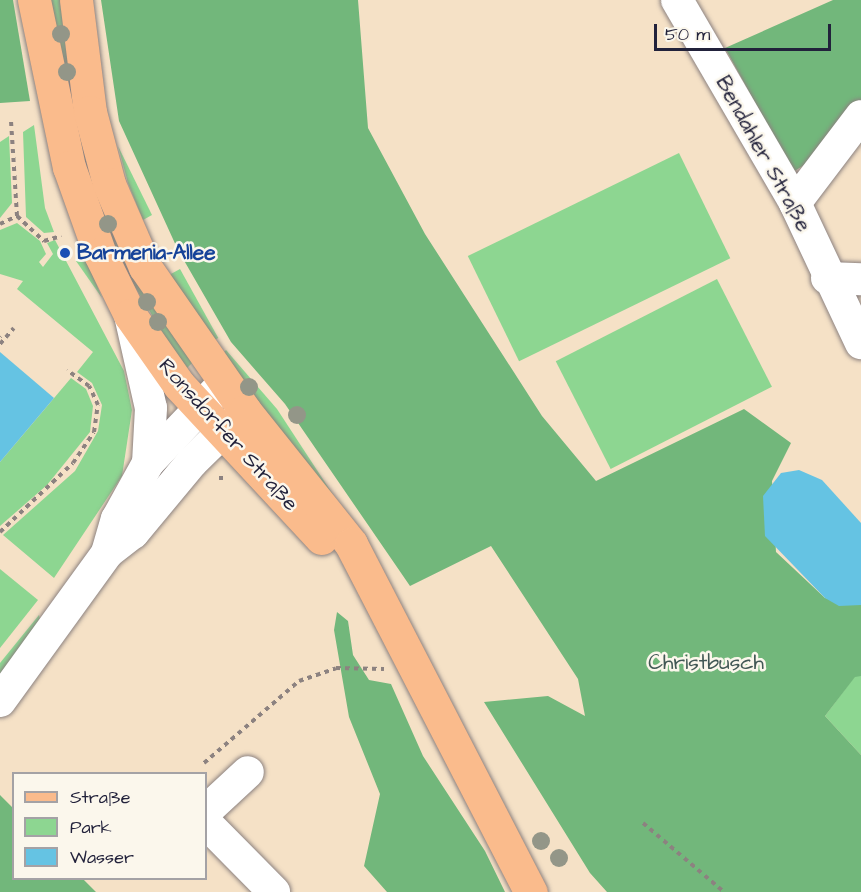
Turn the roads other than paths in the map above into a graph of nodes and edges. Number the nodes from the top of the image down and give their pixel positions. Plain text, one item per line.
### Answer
1 (34, 0) edge
2 (76, 0) edge
3 (677, 0) edge
4 (861, 116) edge
5 (795, 203) junction
6 (827, 278) junction
7 (861, 279) edge
8 (130, 315) junction
9 (861, 343) edge
10 (224, 383) junction
11 (198, 407) junction
12 (245, 411) junction
13 (222, 434) junction
14 (148, 463) junction
15 (107, 553) junction
16 (366, 579) junction
17 (0, 701) edge
18 (248, 772) dead end
19 (207, 810) edge
20 (207, 824) edge
21 (518, 858) junction
22 (273, 892) edge
23 (531, 892) edge
24 (554, 892) edge

1 - 8 main road, Ronsdorfer Straße
2 - 10 main road, Ronsdorfer Straße
3 - 5 street, Bendahler Straße
4 - 5 street
5 - 6 street, Bendahler Straße
6 - 7 street
6 - 9 street, Bendahler Straße
8 - 11 main road, Ronsdorfer Straße
8 - 14 street
10 - 11 street
10 - 12 main road, Ronsdorfer Straße
11 - 13 main road, Ronsdorfer Straße
11 - 14 street
12 - 13 street
12 - 16 main road, Ronsdorfer Straße
13 - 15 street
13 - 16 main road, Ronsdorfer Straße
14 - 15 street
15 - 17 street
16 - 21 main road, Ronsdorfer Straße
18 - 19 street
20 - 22 street
21 - 23 main road, Ronsdorfer Straße
21 - 24 main road, Ronsdorfer Straße

